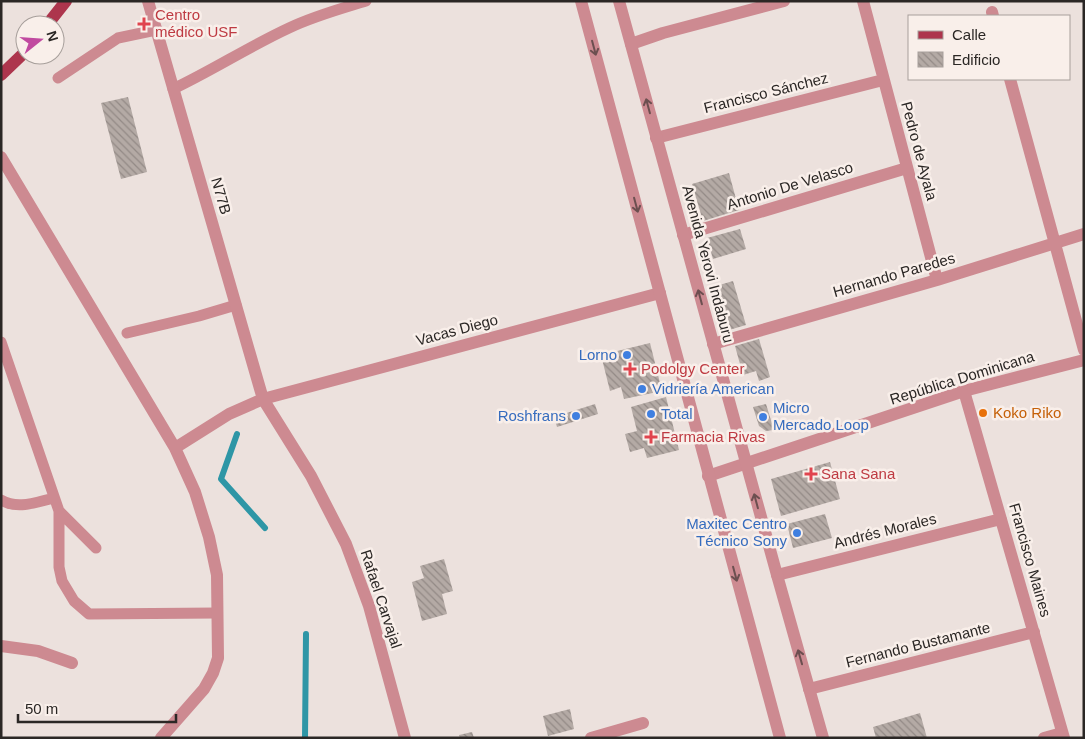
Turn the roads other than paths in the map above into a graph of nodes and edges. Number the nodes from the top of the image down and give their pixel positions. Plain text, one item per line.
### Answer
1 (66, 1) edge
2 (148, 1) edge
3 (366, 1) edge
4 (581, 1) edge
5 (619, 1) edge
6 (784, 1) edge
7 (863, 1) edge
8 (55, 15) edge
9 (156, 30) junction
10 (631, 44) junction
11 (15, 62) edge
12 (1, 75) edge
13 (58, 78) dead end
14 (883, 80) junction
15 (1010, 80) edge
16 (173, 89) junction
17 (656, 138) junction
18 (1, 157) edge
19 (907, 168) junction
20 (5, 173) edge
21 (1084, 234) edge
22 (683, 235) junction
23 (1056, 243) junction
24 (937, 280) junction
25 (660, 293) junction
26 (236, 305) junction
27 (127, 333) dead end
28 (1, 342) edge
29 (713, 344) junction
30 (1084, 350) edge
31 (1084, 360) edge
32 (964, 391) junction
33 (263, 399) junction
34 (175, 448) junction
35 (746, 464) junction
36 (708, 476) junction
37 (54, 498) junction
38 (1, 500) edge
39 (59, 511) junction
40 (1001, 519) junction
41 (96, 548) dead end
42 (777, 575) junction
43 (217, 613) junction
44 (1034, 632) junction
45 (1, 646) edge
46 (72, 663) dead end
47 (809, 690) junction
48 (643, 723) dead end
49 (1063, 735) edge
50 (599, 737) edge
51 (161, 738) edge
52 (404, 738) edge
53 (780, 738) edge
54 (823, 738) edge
55 (1044, 738) edge

1 - 8 main road
2 - 9 street, N77B
3 - 16 lane
4 -> 25 street
5 - 10 street, Avenida Yerovi Indaburu
6 - 10 street
7 - 14 street, Pedro de Ayala
9 - 13 lane
9 - 16 street, N77B
17 -> 10 street, Avenida Yerovi Indaburu
11 - 12 main road
14 - 17 street, Francisco Sánchez
14 - 19 street, Pedro de Ayala
15 - 23 street
16 - 26 street, N77B
17 - 22 street, Avenida Yerovi Indaburu
18 - 20 street
19 - 22 street, Antonio De Velasco
19 - 24 street, Pedro de Ayala
20 - 34 street
21 - 23 street, Hernando Paredes
29 -> 22 street, Avenida Yerovi Indaburu
23 - 24 street, Hernando Paredes
23 - 30 street
24 - 29 street, Hernando Paredes
25 - 33 street, Vacas Diego
25 - 36 street
26 - 27 lane
26 - 33 street, N77B
28 - 37 lane
29 - 35 street, Avenida Yerovi Indaburu
31 - 32 street, República Dominicana
32 - 35 street, República Dominicana
32 - 40 street, Francisco Maines
33 - 34 street, Vacas Diego
33 - 52 street, Rafael Carvajal
34 - 43 street
35 - 36 street, República Dominicana
42 -> 35 street, Avenida Yerovi Indaburu
36 -> 53 street
37 - 38 lane
37 - 39 lane
39 - 41 lane
39 - 43 lane
40 - 42 street, Andrés Morales
40 - 44 street, Francisco Maines
47 -> 42 street, Avenida Yerovi Indaburu
43 - 51 street
44 - 47 street, Fernando Bustamante
44 - 49 street, Francisco Maines
45 - 46 street
47 - 54 street, Avenida Yerovi Indaburu
48 - 50 street
49 - 55 street

